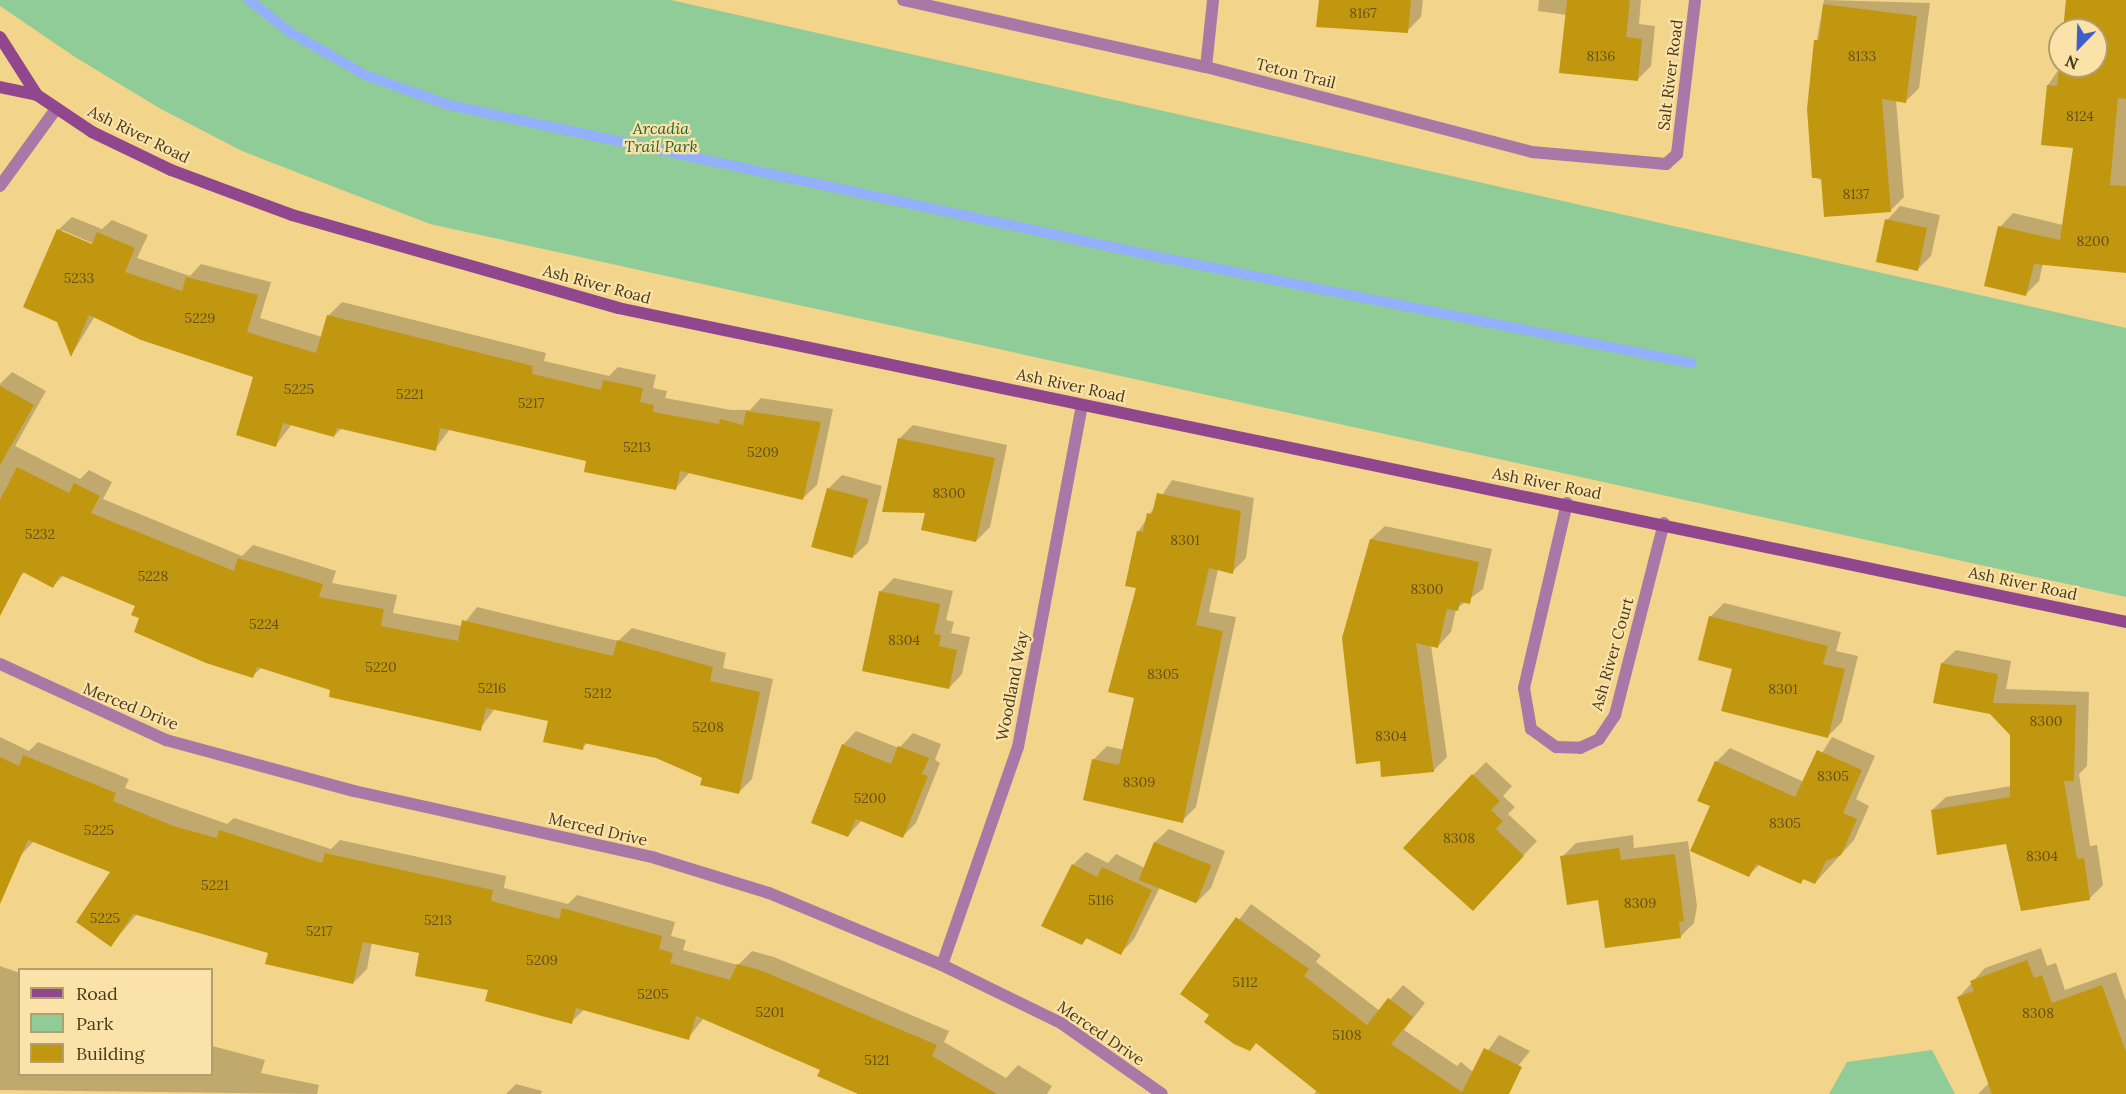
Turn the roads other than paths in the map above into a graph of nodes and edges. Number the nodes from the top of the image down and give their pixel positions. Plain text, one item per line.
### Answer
1 (903, 0) edge
2 (1213, 0) edge
3 (1695, 0) edge
4 (0, 37) edge
5 (1206, 67) junction
6 (0, 87) edge
7 (37, 95) junction
8 (56, 109) junction
9 (1677, 153) joint
10 (0, 186) edge
11 (1082, 405) junction
12 (1567, 503) junction
13 (1664, 523) junction
14 (2126, 622) edge
15 (0, 664) edge
16 (942, 966) junction
17 (1162, 1094) edge

1 - 5 street, Teton Trail
2 - 5 street
3 - 9 street, Salt River Road
4 - 7 street, Ash River Road
5 - 9 street, Teton Trail
6 - 7 street, Ash River Road
7 - 8 street, Ash River Road
8 - 10 street
8 - 11 street, Ash River Road
11 - 12 street, Ash River Road
11 - 16 street, Woodland Way
12 - 13 street, Ash River Road
12 - 13 street, Ash River Court
13 - 14 street, Ash River Road
15 - 16 street, Merced Drive
16 - 17 street, Merced Drive

